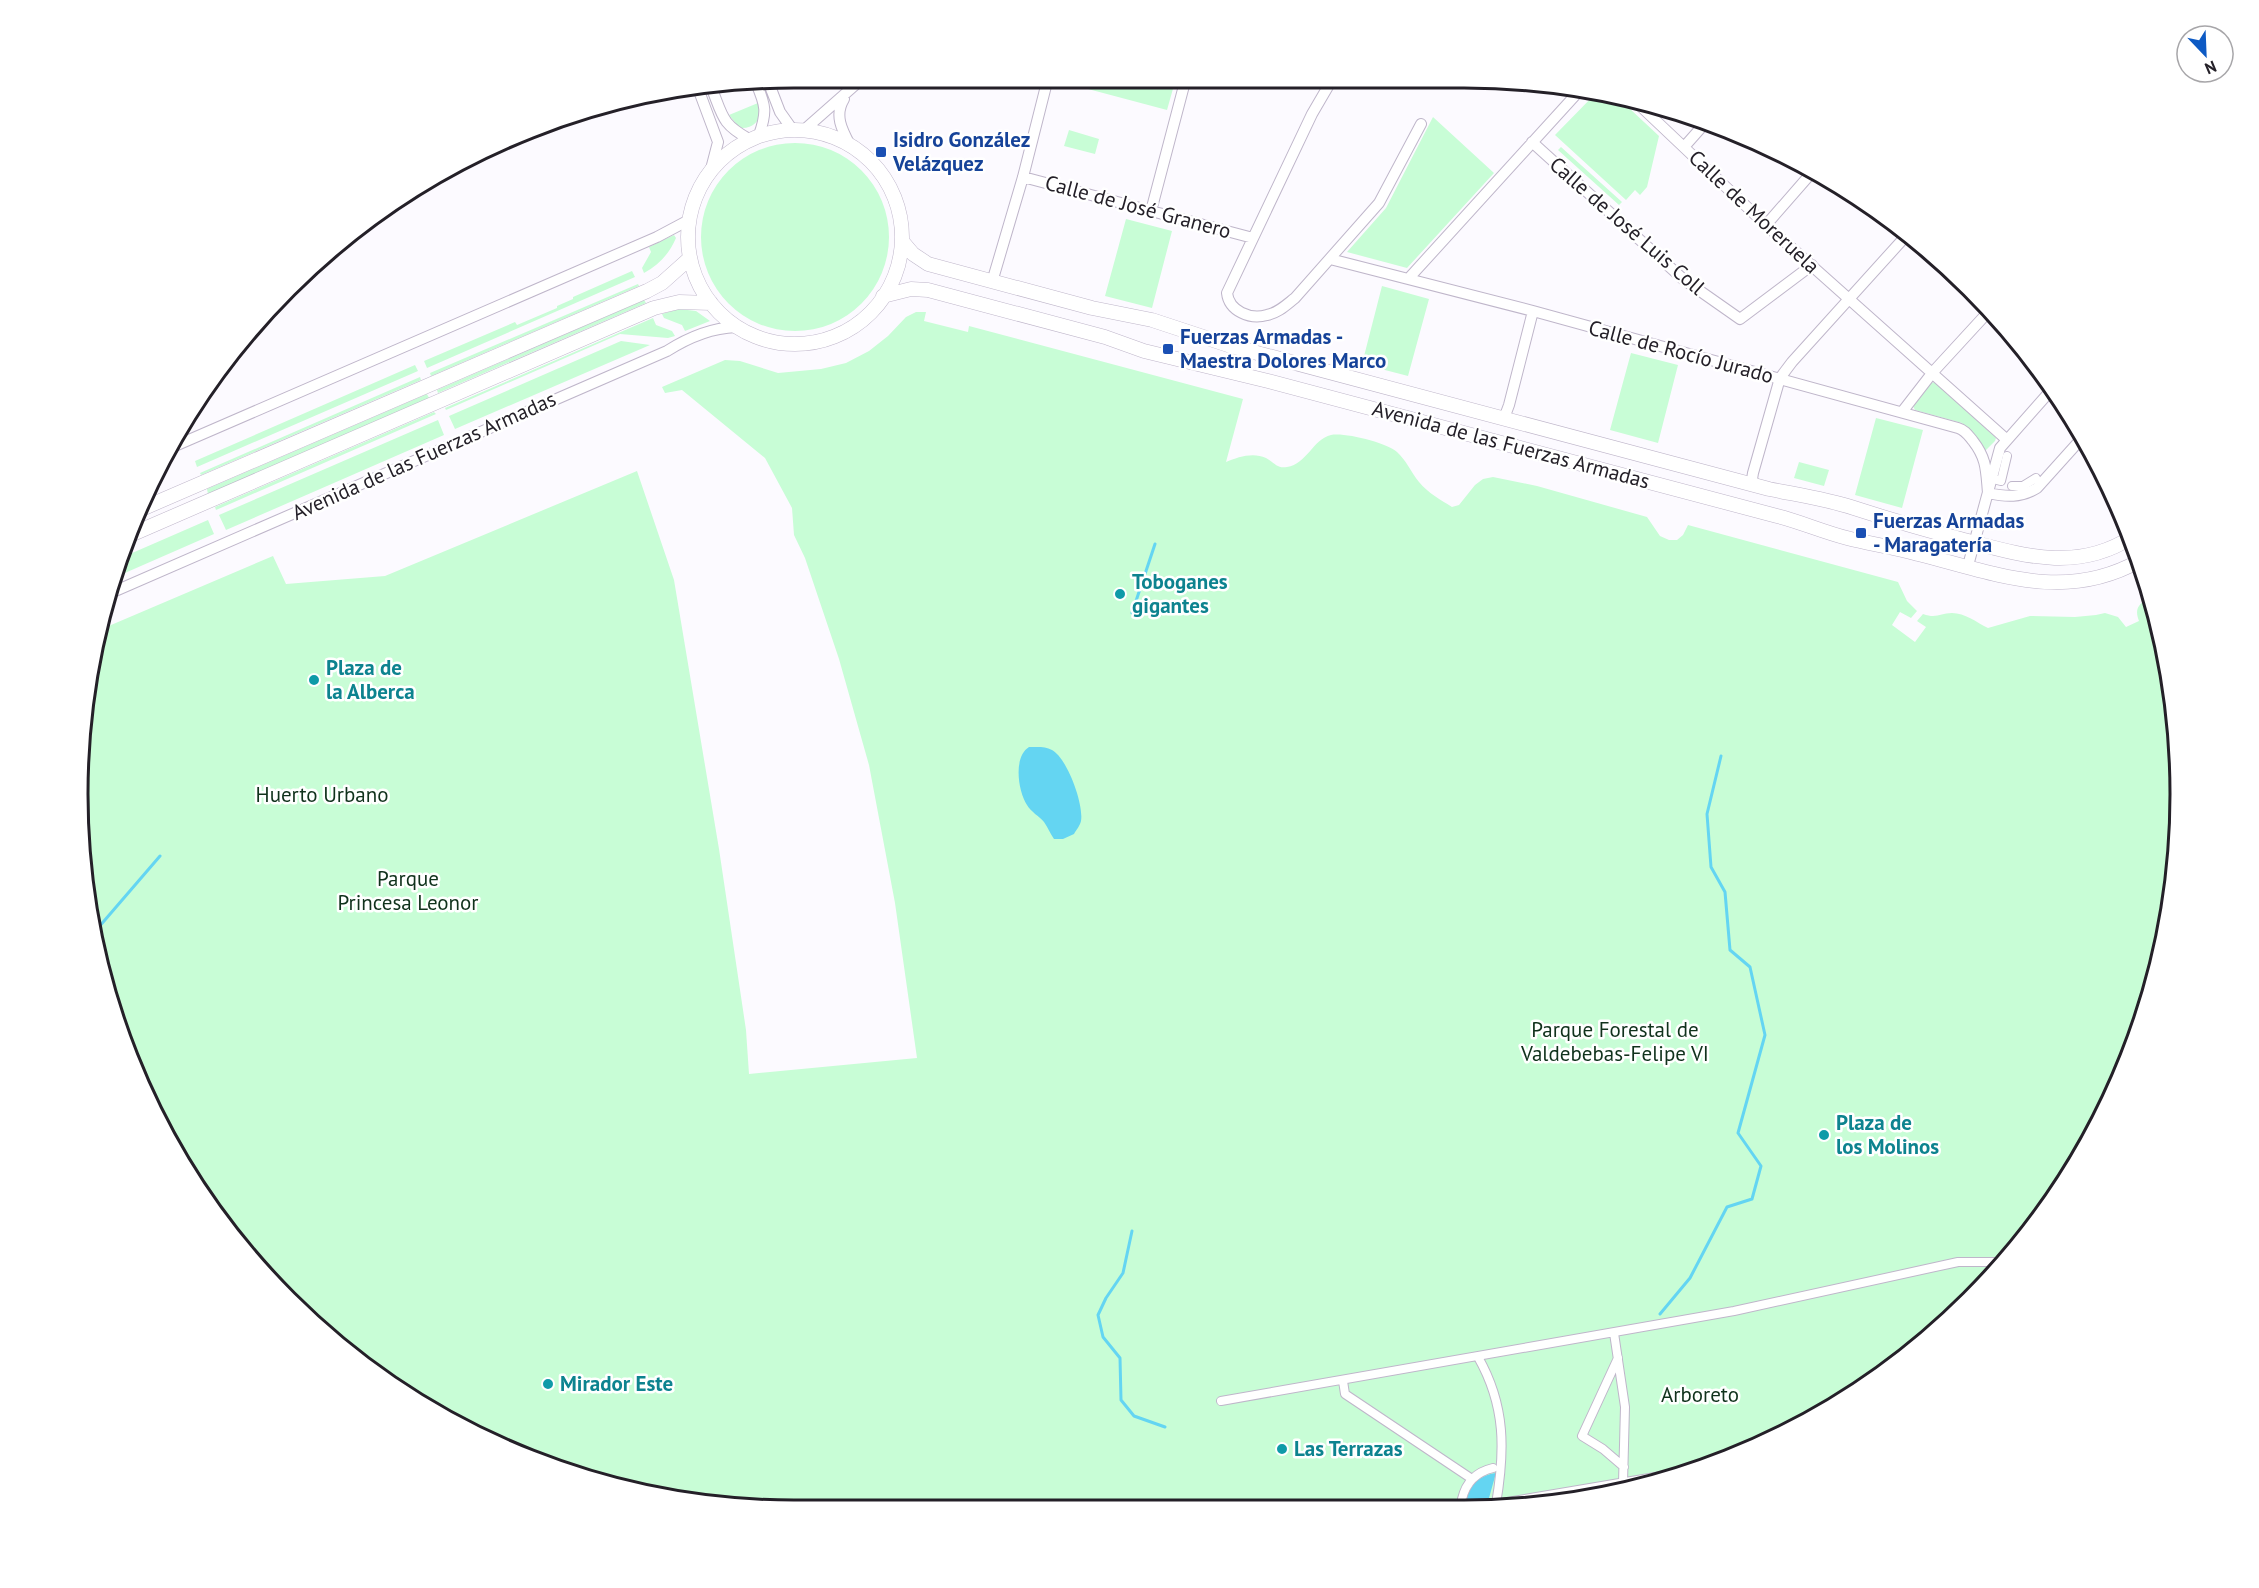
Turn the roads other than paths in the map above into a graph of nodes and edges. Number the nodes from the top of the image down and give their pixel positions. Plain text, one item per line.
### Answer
1 (853, 88) edge
2 (1045, 88) edge
3 (1183, 88) edge
4 (1327, 88) edge
5 (771, 89) edge
6 (759, 90) edge
7 (850, 91) junction
8 (714, 94) edge
9 (701, 95) edge
10 (1573, 97) edge
11 (1648, 113) edge
12 (1421, 124) dead end
13 (1700, 129) edge
14 (798, 130) junction
15 (754, 137) junction
16 (1532, 142) junction
17 (850, 145) junction
18 (1684, 147) junction
19 (711, 169) junction
20 (1023, 177) junction
21 (1808, 177) edge
22 (1151, 211) junction
23 (689, 220) junction
24 (1766, 225) junction
25 (1253, 238) junction
26 (1902, 240) edge
27 (902, 241) junction
28 (690, 258) junction
29 (1330, 259) junction
30 (1812, 266) junction
31 (1409, 278) junction
32 (992, 282) junction
33 (883, 296) junction
34 (1849, 298) junction
35 (711, 303) junction
36 (1533, 311) junction
37 (1984, 317) edge
38 (736, 327) junction
39 (1933, 372) junction
40 (1780, 378) junction
41 (2047, 395) edge
42 (1902, 412) junction
43 (1502, 417) junction
44 (2006, 439) junction
45 (182, 443) edge
46 (2077, 443) edge
47 (2007, 456) dead end
48 (2036, 478) dead end
49 (1755, 485) junction
50 (1988, 493) junction
51 (151, 505) edge
52 (139, 531) edge
53 (2123, 541) edge
54 (1974, 543) junction
55 (2132, 564) edge
56 (1970, 567) junction
57 (119, 589) edge
58 (1992, 1262) edge
59 (1614, 1333) junction
60 (1478, 1357) junction
61 (1618, 1358) junction
62 (1343, 1381) junction
63 (1221, 1401) dead end
64 (1624, 1467) junction
65 (1492, 1468) dead end
66 (1472, 1479) junction
67 (1623, 1481) edge
68 (1462, 1499) dead end
69 (1497, 1499) edge

1 - 7 street
2 - 20 street
3 - 22 street
4 - 25 street
5 - 14 street
6 - 15 street
7 - 14 street
7 - 17 street
8 - 15 street
9 - 19 street
10 - 16 street
11 - 18 street, Calle de Moreruela
12 - 29 street
13 - 18 street
14 - 15 street
14 - 17 street
15 - 19 street
16 - 30 street, Calle de José Luis Coll
16 - 31 street
17 - 27 street
18 - 24 street, Calle de Moreruela
19 - 23 street
20 - 22 street, Calle de José Granero
20 - 32 street
21 - 24 street
22 - 25 street, Calle de José Granero
23 - 28 street
23 - 45 street
24 - 30 street, Calle de Moreruela
25 - 29 street
26 - 34 street
27 - 32 street, Avenida de las Fuerzas Armadas
27 - 33 street
28 - 35 street
28 - 51 street
29 - 31 street, Calle de Rocío Jurado
30 - 34 street, Calle de Moreruela
31 - 36 street, Calle de Rocío Jurado
32 - 43 street, Avenida de las Fuerzas Armadas
33 - 38 street
33 - 56 street, Avenida de las Fuerzas Armadas
34 - 39 street, Calle de Moreruela
34 - 40 street
35 - 38 street
35 - 52 street, Avenida de las Fuerzas Armadas
36 - 40 street, Calle de Rocío Jurado
36 - 43 street
37 - 39 street
38 - 57 street, Avenida de las Fuerzas Armadas
39 - 42 street
39 - 44 street, Calle de Moreruela
40 - 42 street, Calle de Rocío Jurado
40 - 49 street
41 - 44 street
42 - 50 street, Calle de Rocío Jurado
43 - 49 street, Avenida de las Fuerzas Armadas
44 - 50 street
46 - 50 street
47 - 48 street
49 - 54 street, Avenida de las Fuerzas Armadas
50 - 54 street
53 - 54 street, Avenida de las Fuerzas Armadas
54 - 56 street
55 - 56 street, Avenida de las Fuerzas Armadas
58 - 59 street
59 - 60 street
59 - 61 street
60 - 62 street
60 - 69 street
61 - 64 street
61 - 64 street
62 - 63 street
62 - 66 street
64 - 67 street
65 - 66 street
66 - 68 street

